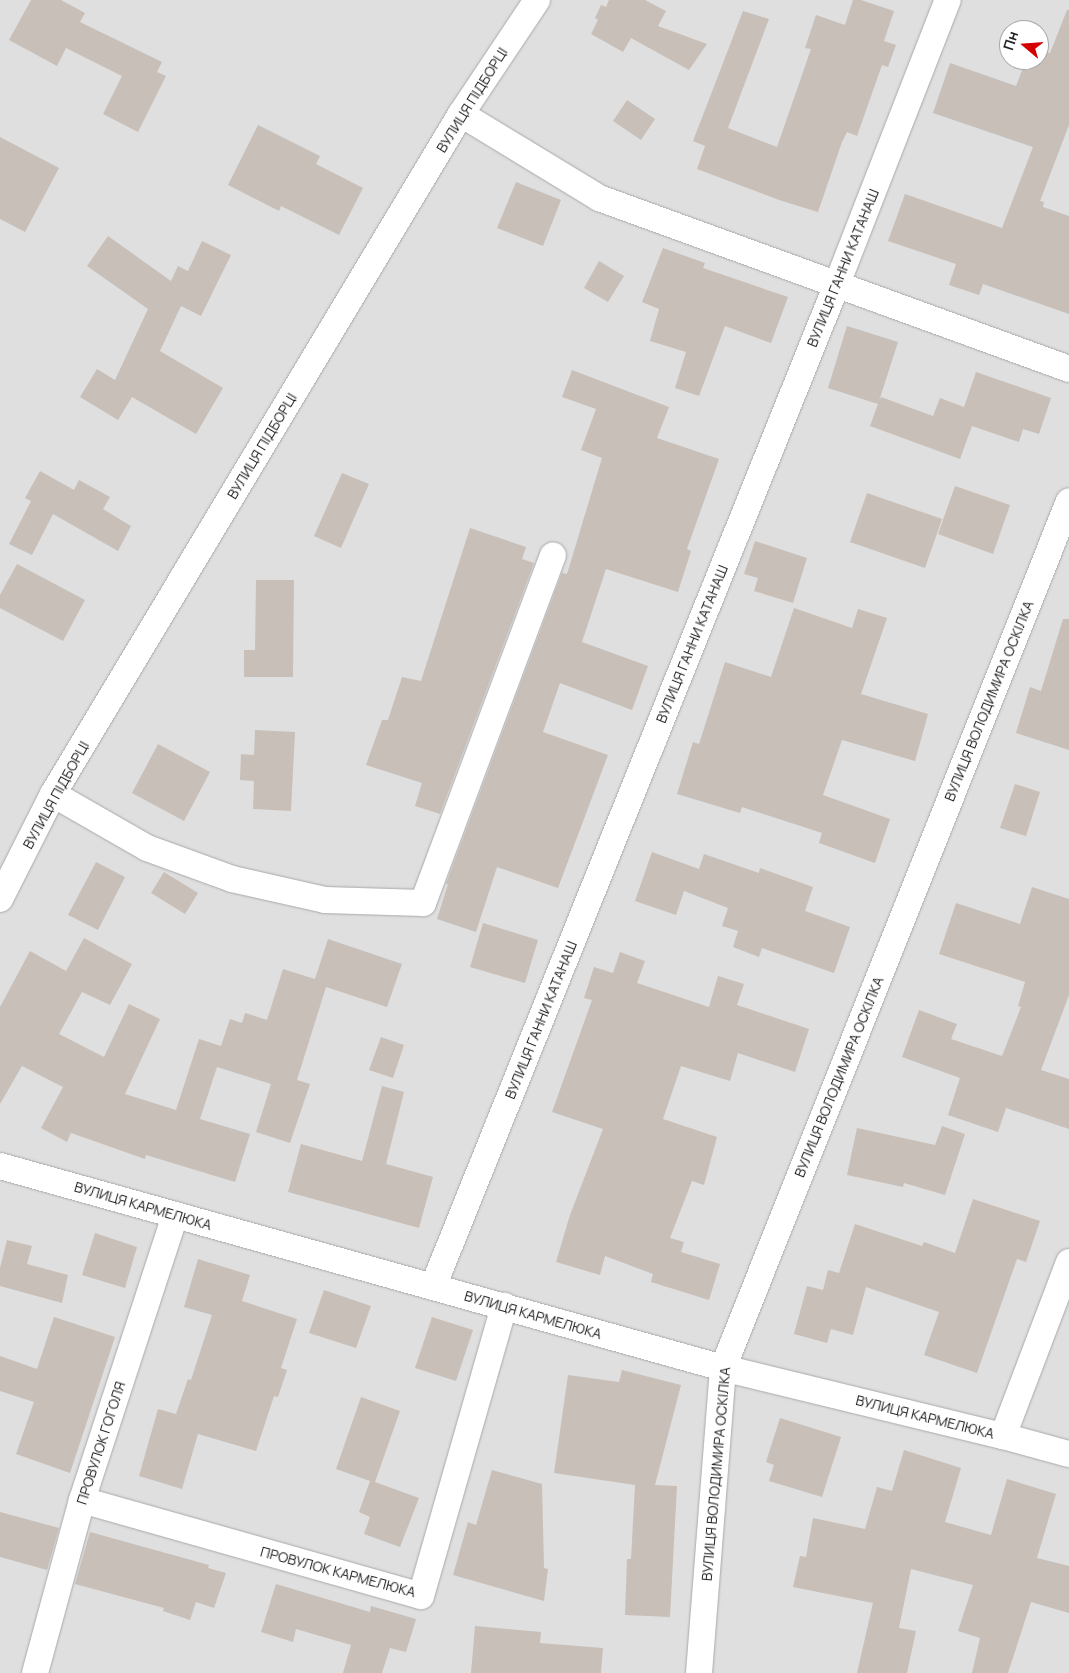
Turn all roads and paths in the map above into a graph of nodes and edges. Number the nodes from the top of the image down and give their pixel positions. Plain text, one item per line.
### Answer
1 (537, 0) edge
2 (948, 0) edge
3 (461, 114) junction
4 (838, 284) junction
5 (1069, 369) edge
6 (1069, 501) edge
7 (553, 555) dead end
8 (54, 794) junction
9 (3, 885) edge
10 (0, 1166) edge
11 (175, 1215) junction
12 (1069, 1262) edge
13 (433, 1287) junction
14 (504, 1306) junction
15 (723, 1368) junction
16 (1003, 1436) junction
17 (1069, 1454) edge
18 (82, 1500) junction
19 (35, 1673) edge
20 (699, 1673) edge

1 - 3 street, ВУЛИЦЯ ПІДБОРЦІ
2 - 4 street, ВУЛИЦЯ ГАННИ КАТАНАШ
3 - 4 street
3 - 8 street, ВУЛИЦЯ ПІДБОРЦІ
4 - 5 street
4 - 13 street, ВУЛИЦЯ ГАННИ КАТАНАШ
6 - 15 street, ВУЛИЦЯ ВОЛОДИМИРА ОСКІЛКА
7 - 8 street
8 - 9 street, ВУЛИЦЯ ПІДБОРЦІ
10 - 11 street, ВУЛИЦЯ КАРМЕЛЮКА
11 - 13 street, ВУЛИЦЯ КАРМЕЛЮКА
11 - 18 street, ПРОВУЛОК ГОГОЛЯ
12 - 16 street
13 - 14 street, ВУЛИЦЯ КАРМЕЛЮКА
14 - 15 street, ВУЛИЦЯ КАРМЕЛЮКА
14 - 18 street, ПРОВУЛОК КАРМЕЛЮКА
15 - 16 street, ВУЛИЦЯ КАРМЕЛЮКА
15 - 20 street, ВУЛИЦЯ ВОЛОДИМИРА ОСКІЛКА
16 - 17 street, ВУЛИЦЯ КАРМЕЛЮКА
18 - 19 street, ПРОВУЛОК ГОГОЛЯ

